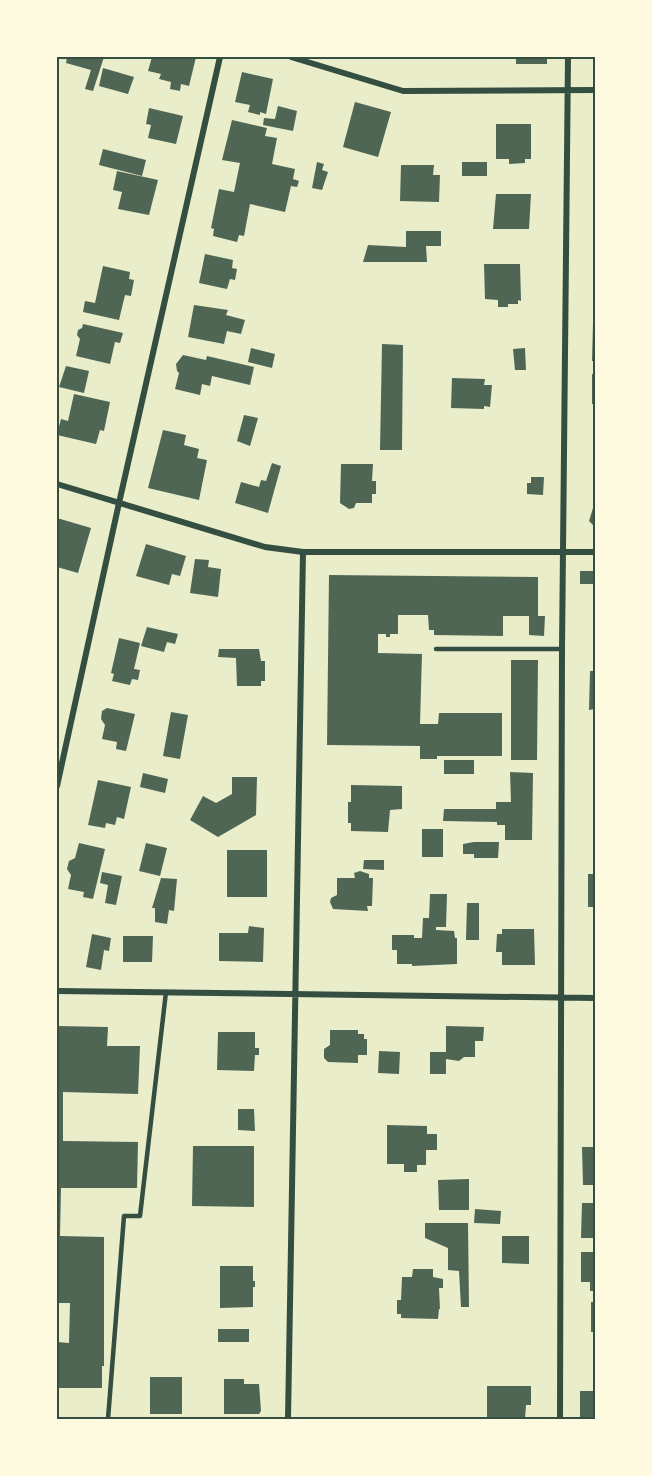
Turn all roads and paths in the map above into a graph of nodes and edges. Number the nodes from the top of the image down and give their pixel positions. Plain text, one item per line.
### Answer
1 (220, 57) edge
2 (291, 57) edge
3 (568, 57) edge
4 (595, 90) edge
5 (568, 91) junction
6 (57, 484) edge
7 (119, 502) junction
8 (303, 552) junction
9 (563, 552) junction
10 (595, 552) edge
11 (436, 649) dead end
12 (562, 649) junction
13 (57, 786) edge
14 (57, 991) edge
15 (166, 992) junction
16 (295, 994) junction
17 (562, 998) junction
18 (595, 998) edge
19 (108, 1419) edge
20 (288, 1419) edge
21 (560, 1419) edge

1 - 7 street
2 - 5 street
3 - 5 street
4 - 5 street
5 - 9 street
6 - 7 street
7 - 8 street
7 - 13 street
8 - 9 street
8 - 16 street
9 - 10 street
9 - 12 street
11 - 12 lane
12 - 17 street
14 - 15 street
15 - 16 street
15 - 19 lane
16 - 17 street
16 - 20 street
17 - 18 street
17 - 21 street

